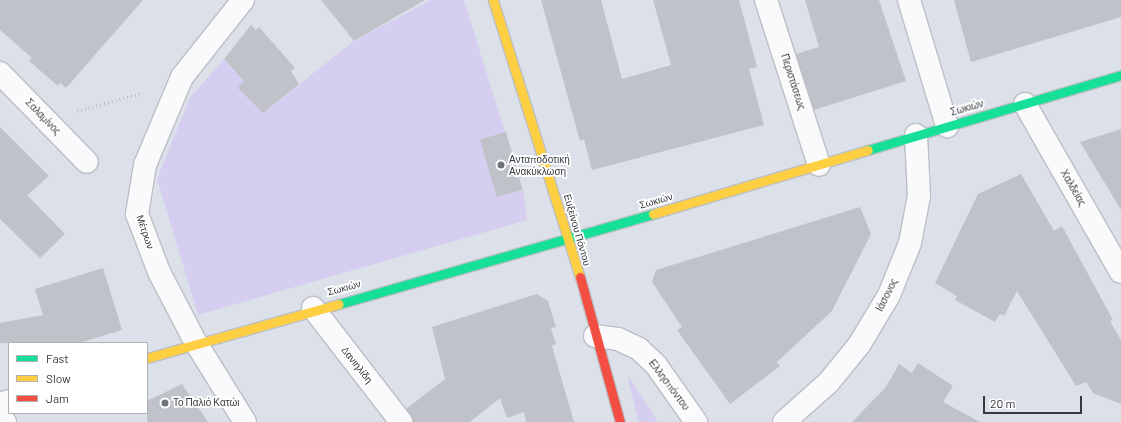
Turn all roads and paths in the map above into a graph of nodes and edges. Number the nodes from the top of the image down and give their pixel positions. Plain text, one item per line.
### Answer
1 (243, 0) edge
2 (493, 0) edge
3 (766, 0) edge
4 (909, 0) edge
5 (0, 73) edge
6 (1121, 75) edge
7 (176, 91) junction
8 (1025, 104) junction
9 (48, 122) junction
10 (947, 126) junction
11 (916, 135) junction
12 (87, 162) dead end
13 (819, 165) junction
14 (569, 239) junction
15 (1121, 272) edge
16 (312, 308) junction
17 (595, 336) junction
18 (196, 343) junction
19 (148, 358) edge
20 (0, 417) edge
21 (5, 422) edge
22 (245, 422) edge
23 (401, 422) edge
24 (620, 422) edge
25 (696, 422) edge
26 (784, 422) edge

1 - 7 street, Μέτρων
2 - 14 street, Ευξείνου Πόντου
3 - 13 street, Περιστάσεως
4 - 10 street
5 - 9 street, Σαλαμίνος
6 - 8 street, Σωκιών
7 - 9 path
7 - 18 street, Μέτρων
8 - 10 street, Σωκιών
8 - 15 street, Χαλδείας
9 - 12 street, Σαλαμίνος
10 - 11 street, Σωκιών
11 - 13 street, Σωκιών
11 - 26 street, Ιάσονος
13 - 14 street, Σωκιών
14 - 16 street, Σωκιών
14 - 17 street, Ευξείνου Πόντου
16 - 18 street, Σωκιών
16 - 23 street, Δανιηλίδη
17 - 24 street, Ευξείνου Πόντου
17 - 25 street, Ελλησπόντου
18 - 19 street, Σωκιών
18 - 22 street, Μέτρων
20 - 21 street

